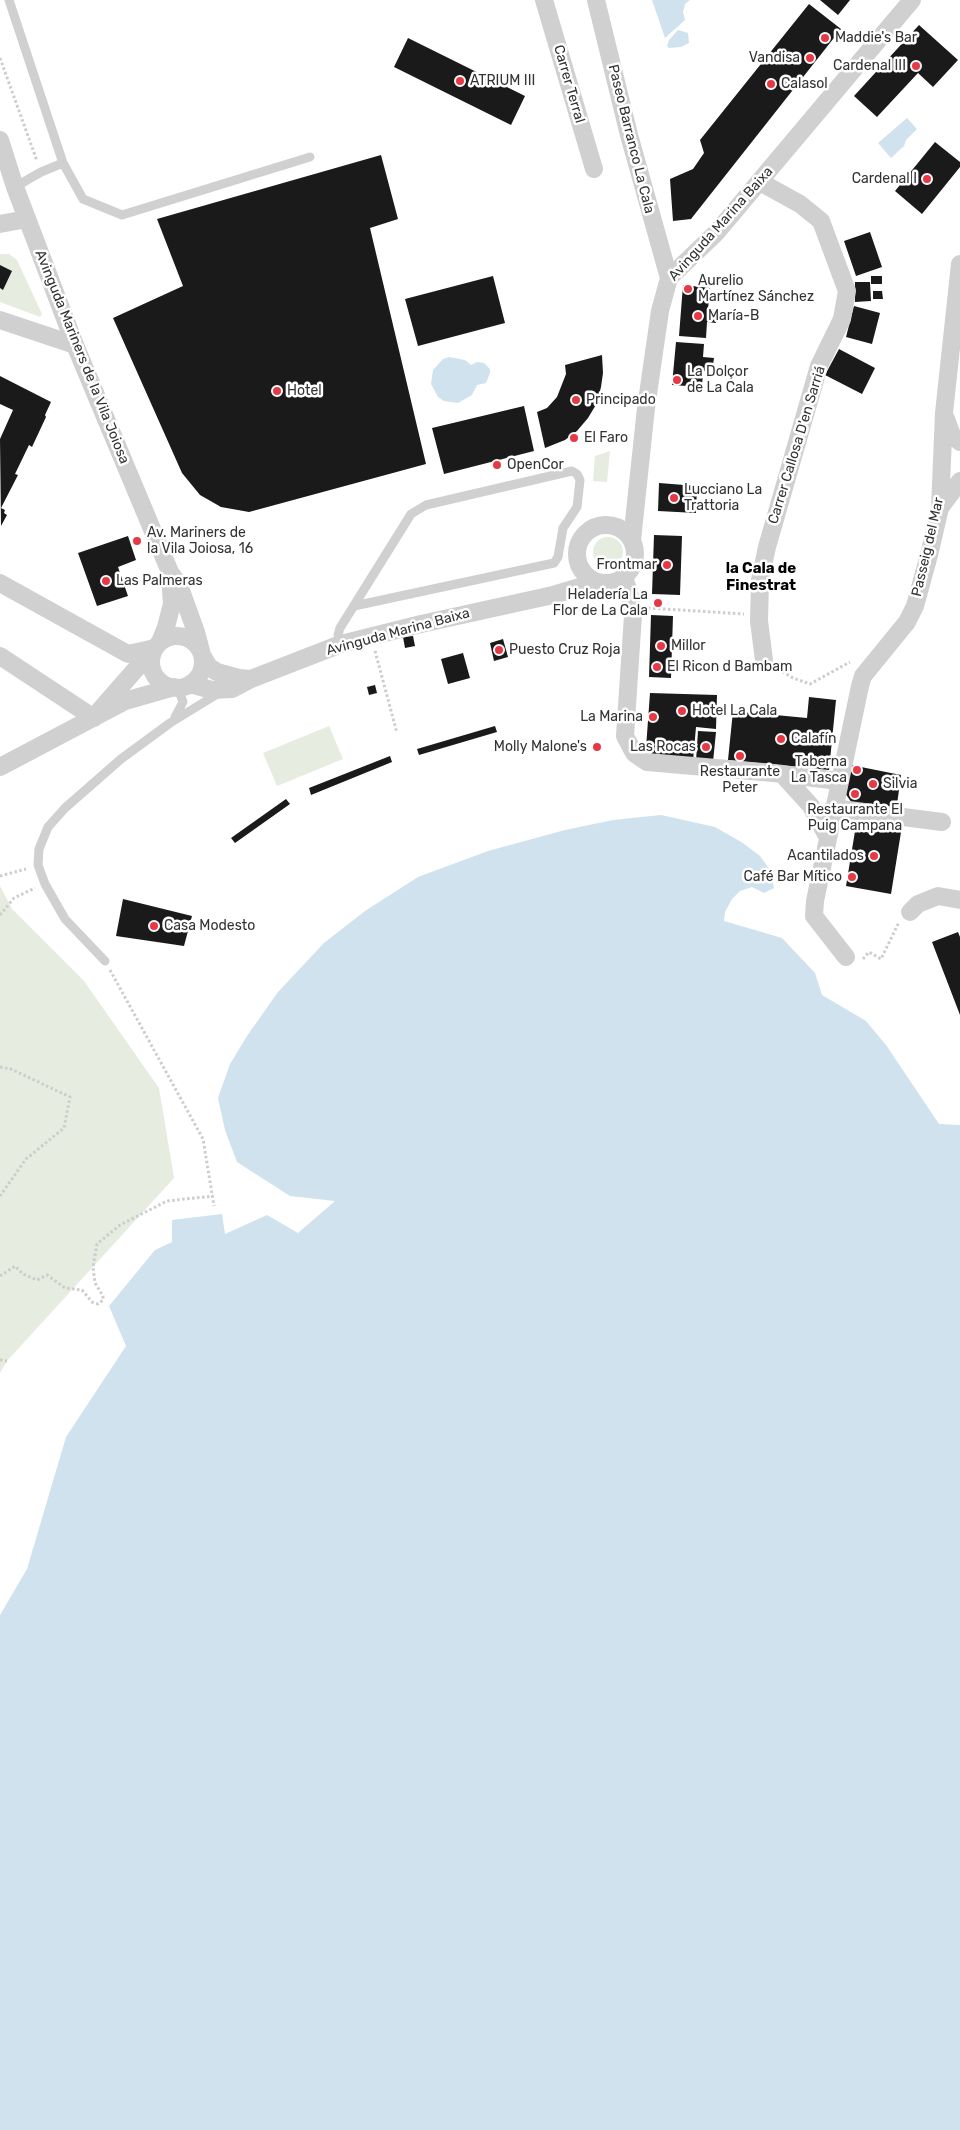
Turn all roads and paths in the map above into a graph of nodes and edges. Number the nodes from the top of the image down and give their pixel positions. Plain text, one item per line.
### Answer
1 (9, 0) edge
2 (544, 0) edge
3 (596, 0) edge
4 (912, 0) edge
5 (0, 58) edge
6 (0, 140) edge
7 (310, 157) dead end
8 (63, 163) junction
9 (594, 169) dead end
10 (41, 172) junction
11 (760, 182) junction
12 (15, 188) junction
13 (27, 220) junction
14 (0, 224) edge
15 (960, 264) edge
16 (669, 278) junction
17 (0, 320) edge
18 (75, 345) junction
19 (944, 414) junction
20 (960, 442) edge
21 (960, 481) edge
22 (638, 496) junction
23 (940, 508) junction
24 (619, 521) junction
25 (632, 540) junction
26 (578, 563) junction
27 (170, 572) junction
28 (624, 578) junction
29 (597, 582) junction
30 (0, 583) edge
31 (553, 596) junction
32 (354, 606) junction
33 (632, 608) junction
34 (760, 614) junction
35 (371, 636) junction
36 (341, 644) junction
37 (156, 648) junction
38 (202, 654) junction
39 (0, 656) edge
40 (764, 660) joint
41 (868, 670) junction
42 (245, 679) junction
43 (180, 686) junction
44 (224, 691) junction
45 (94, 718) junction
46 (170, 723) junction
47 (397, 733) dead end
48 (0, 767) edge
49 (782, 774) junction
50 (838, 781) junction
51 (833, 808) junction
52 (942, 822) dead end
53 (827, 836) junction
54 (38, 865) junction
55 (0, 876) edge
56 (45, 884) junction
57 (960, 900) edge
58 (910, 912) joint
59 (0, 915) edge
60 (846, 957) joint
61 (105, 961) joint
62 (0, 1067) edge
63 (0, 1196) edge
64 (213, 1196) junction
65 (214, 1206) dead end
66 (0, 1276) edge
67 (0, 1360) edge
68 (7, 1361) dead end

1 - 8 lane
2 - 9 street, Carrer Terral
3 - 16 street, Paseo Barranco La Cala
4 - 11 street, Avinguda Marina Baixa
5 - 10 path
6 - 12 street, Avinguda Mariners de la Vila Joiosa
7 - 8 lane
8 - 10 lane
10 - 12 lane
11 - 16 street, Avinguda Marina Baixa
11 - 34 street, Carrer Callosa D'en Sarriá
12 - 13 street, Avinguda Mariners de la Vila Joiosa
13 - 14 street
13 - 18 street, Avinguda Mariners de la Vila Joiosa
15 - 19 street, Passeig del Mar
16 - 22 street, Avinguda Marina Baixa
17 - 18 street
18 - 27 street, Avinguda Mariners de la Vila Joiosa
19 - 20 street
19 - 23 street, Passeig del Mar
21 - 23 street
22 - 24 street, Avinguda Marina Baixa
22 - 25 street, Avinguda Marina Baixa
23 - 41 street, Passeig del Mar
24 - 25 street
24 - 26 street
25 - 28 street
26 - 29 street
26 - 31 street
27 - 37 street, Avinguda Mariners de la Vila Joiosa
27 - 38 street, Avinguda Mariners de la Vila Joiosa
28 - 29 street
28 - 33 street
29 - 31 street, Avinguda Marina Baixa
30 - 37 street
31 - 35 street, Avinguda Marina Baixa
32 - 32 lane
32 - 36 lane
33 - 34 path
33 - 49 street
34 - 40 street, Carrer Callosa D'en Sarriá
35 - 36 street, Avinguda Marina Baixa
35 - 47 path
36 - 42 street, Avinguda Marina Baixa
37 - 38 street
37 - 43 street
37 - 45 street
38 - 42 street
38 - 43 street
39 - 45 street
40 - 41 path
41 - 50 street, Passeig del Mar
42 - 44 street, Avinguda Marina Baixa
43 - 44 street
43 - 45 street
43 - 46 lane
44 - 46 lane
45 - 48 street
46 - 54 lane
49 - 50 street
49 - 53 street
50 - 51 street
51 - 52 street
51 - 53 street
53 - 60 street
54 - 55 path
54 - 56 lane
56 - 59 path
56 - 61 lane
57 - 58 street
58 - 60 path
61 - 64 path
62 - 63 path
64 - 65 path
64 - 66 path
67 - 68 path

